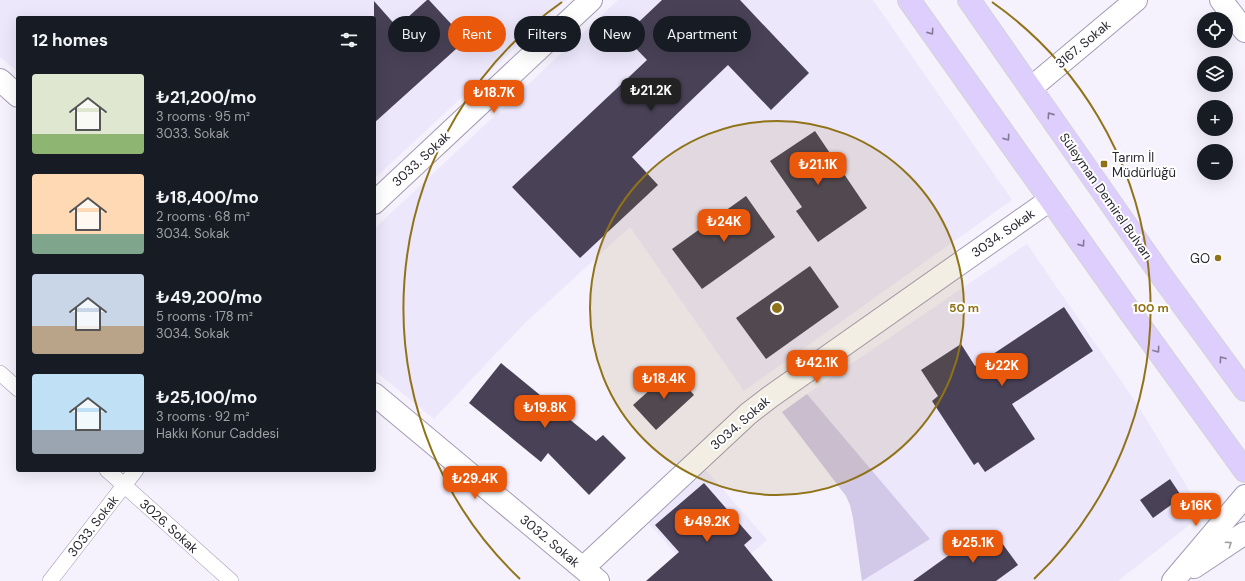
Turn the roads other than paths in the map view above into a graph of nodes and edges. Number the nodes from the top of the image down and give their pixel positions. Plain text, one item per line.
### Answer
1 (591, 0) edge
2 (909, 0) edge
3 (969, 0) edge
4 (1136, 0) edge
5 (1221, 0) edge
6 (1245, 31) edge
7 (0, 80) edge
8 (1031, 88) junction
9 (16, 94) edge
10 (1050, 200) junction
11 (376, 201) edge
12 (0, 373) edge
13 (16, 387) edge
14 (1245, 390) edge
15 (376, 396) edge
16 (1245, 471) edge
17 (109, 472) edge
18 (134, 472) edge
19 (124, 485) junction
20 (1245, 496) edge
21 (1245, 533) edge
22 (590, 575) edge
23 (50, 581) edge
24 (231, 581) edge
25 (1173, 581) edge

1 - 11 street, 3033. Sokak
2 -> 10 main road
3 - 8 main road, Süleyman Demirel Bulvarı
4 - 8 street, 3167. Sokak
5 - 6 street
7 - 9 street
14 -> 8 main road, Süleyman Demirel Bulvarı
10 -> 16 main road
10 - 22 street, 3034. Sokak
12 - 13 lane
15 - 22 street, 3032. Sokak
17 - 19 lane, 3026. Sokak
18 - 19 lane, 3033. Sokak
19 - 23 lane, 3033. Sokak
19 - 24 lane, 3026. Sokak
20 - 25 street
25 -> 21 street

